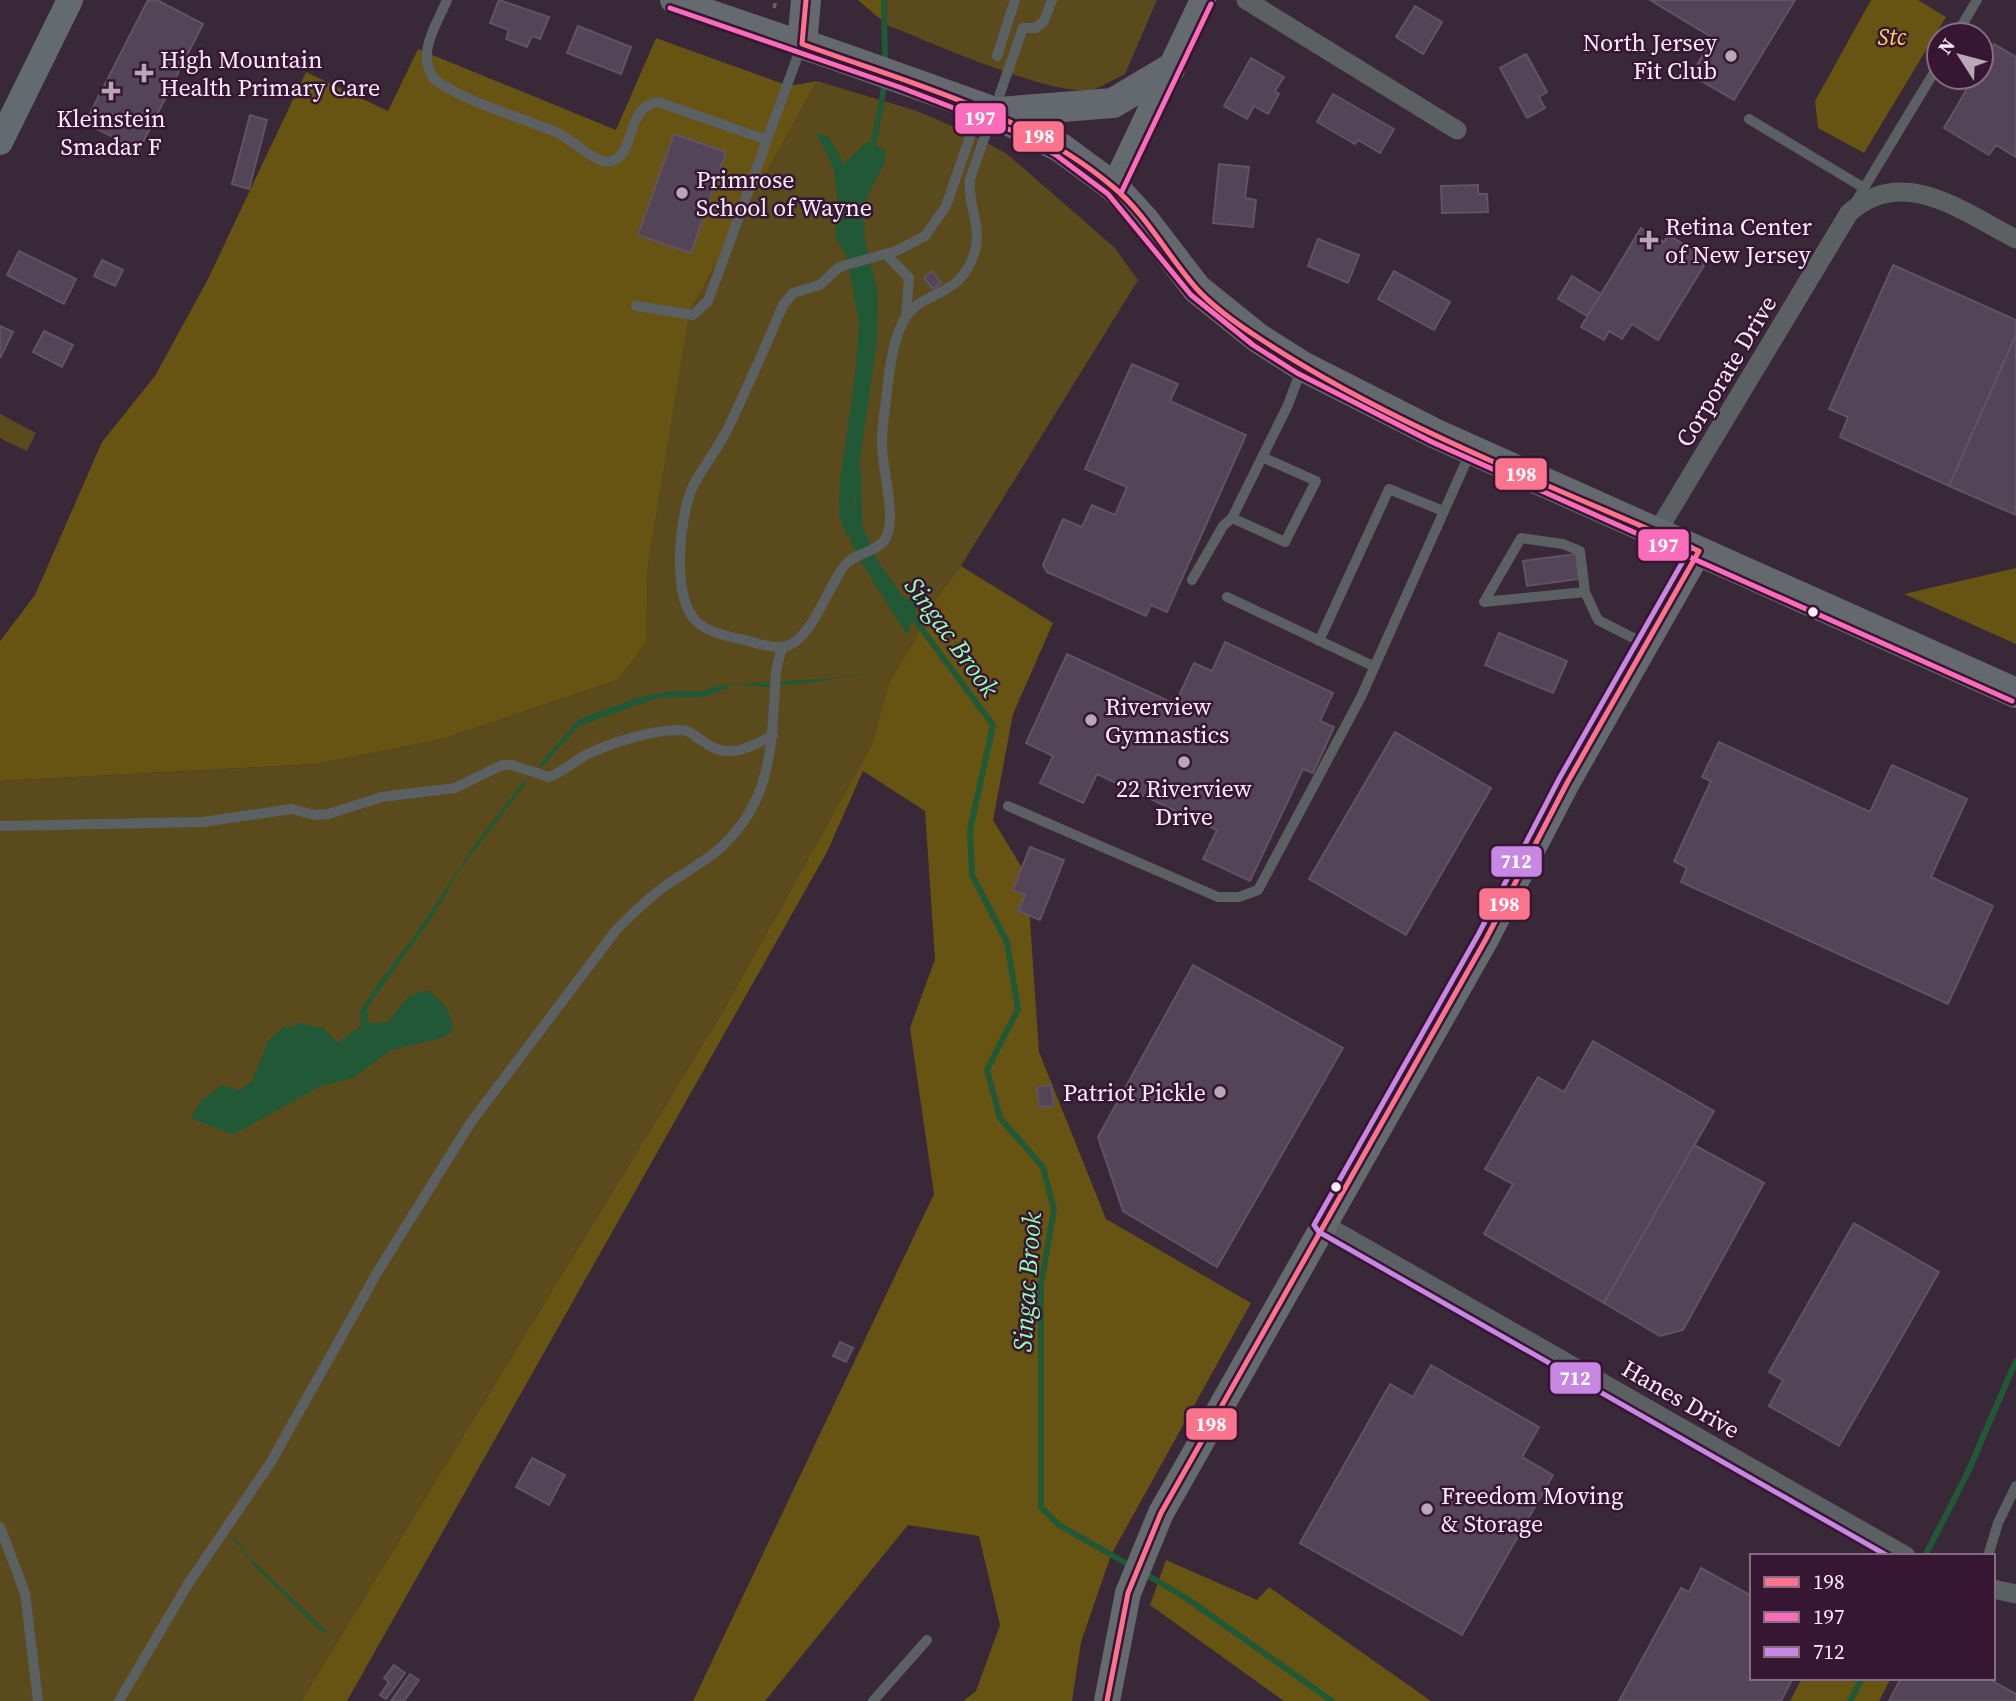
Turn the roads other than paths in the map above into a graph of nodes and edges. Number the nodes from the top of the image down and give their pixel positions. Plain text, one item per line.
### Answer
1 (70, 0) edge
2 (447, 0) edge
3 (673, 0) edge
4 (806, 0) edge
5 (1015, 0) edge
6 (1052, 0) edge
7 (1203, 0) edge
8 (1246, 0) edge
9 (1978, 0) edge
10 (1965, 21) edge
11 (1009, 23) junction
12 (1023, 28) junction
13 (802, 44) junction
14 (996, 56) dead end
15 (1170, 69) junction
16 (1925, 87) edge
17 (990, 111) junction
18 (1749, 119) dead end
19 (1457, 130) dead end
20 (970, 137) dead end
21 (767, 140) junction
22 (0, 142) edge
23 (957, 180) junction
24 (1114, 187) junction
25 (1864, 188) junction
26 (969, 189) junction
27 (1849, 213) junction
28 (2016, 239) edge
29 (882, 255) junction
30 (636, 306) dead end
31 (906, 316) junction
32 (1302, 366) junction
33 (1472, 449) junction
34 (1262, 457) junction
35 (1443, 511) junction
36 (1231, 518) junction
37 (1657, 532) junction
38 (1699, 551) junction
39 (1192, 580) dead end
40 (1585, 592) junction
41 (1227, 597) dead end
42 (1319, 641) junction
43 (1646, 645) junction
44 (782, 647) junction
45 (1373, 666) junction
46 (2016, 692) edge
47 (773, 735) junction
48 (1008, 806) dead end
49 (0, 826) edge
50 (1322, 1224) junction
51 (2016, 1486) edge
52 (0, 1527) edge
53 (1902, 1554) edge
54 (1988, 1554) edge
55 (1995, 1589) edge
56 (2016, 1594) edge
57 (927, 1640) dead end
58 (38, 1701) edge
59 (45, 1701) edge
60 (119, 1701) edge
61 (873, 1701) edge
62 (1107, 1701) edge

1 - 22 main road
2 - 21 lane
3 - 13 main road
4 - 13 main road
5 - 11 lane
6 - 12 lane
7 - 15 main road
8 - 19 street
9 - 10 lane
11 - 12 lane
11 - 14 lane
12 - 17 lane
13 - 17 main road, bridge
13 - 21 lane
15 - 17 main road
15 - 24 main road
16 - 25 lane
17 - 24 main road
17 - 26 lane
18 - 25 lane
20 - 23 lane
21 - 30 lane
23 - 26 lane
23 - 29 lane
24 - 32 main road
25 - 27 lane
26 - 31 lane
27 - 28 street, Corporate Drive
27 - 37 street, Corporate Drive
29 - 31 lane
29 - 44 lane
31 - 44 lane
32 - 33 main road
32 - 34 lane
33 - 35 lane
33 - 37 main road
34 - 36 lane
34 - 36 lane
35 - 42 lane
35 - 45 lane
36 - 39 lane
37 - 38 main road
38 - 43 main road
38 - 46 main road
40 - 40 lane
40 - 43 lane
41 - 42 lane
42 - 45 lane
43 - 50 main road
44 - 47 lane
45 - 48 lane
47 - 49 lane
47 - 60 lane
50 - 53 street, Hanes Drive
50 - 62 main road
51 - 54 lane
52 - 58 lane
55 - 56 street
57 - 61 lane
58 - 59 lane

